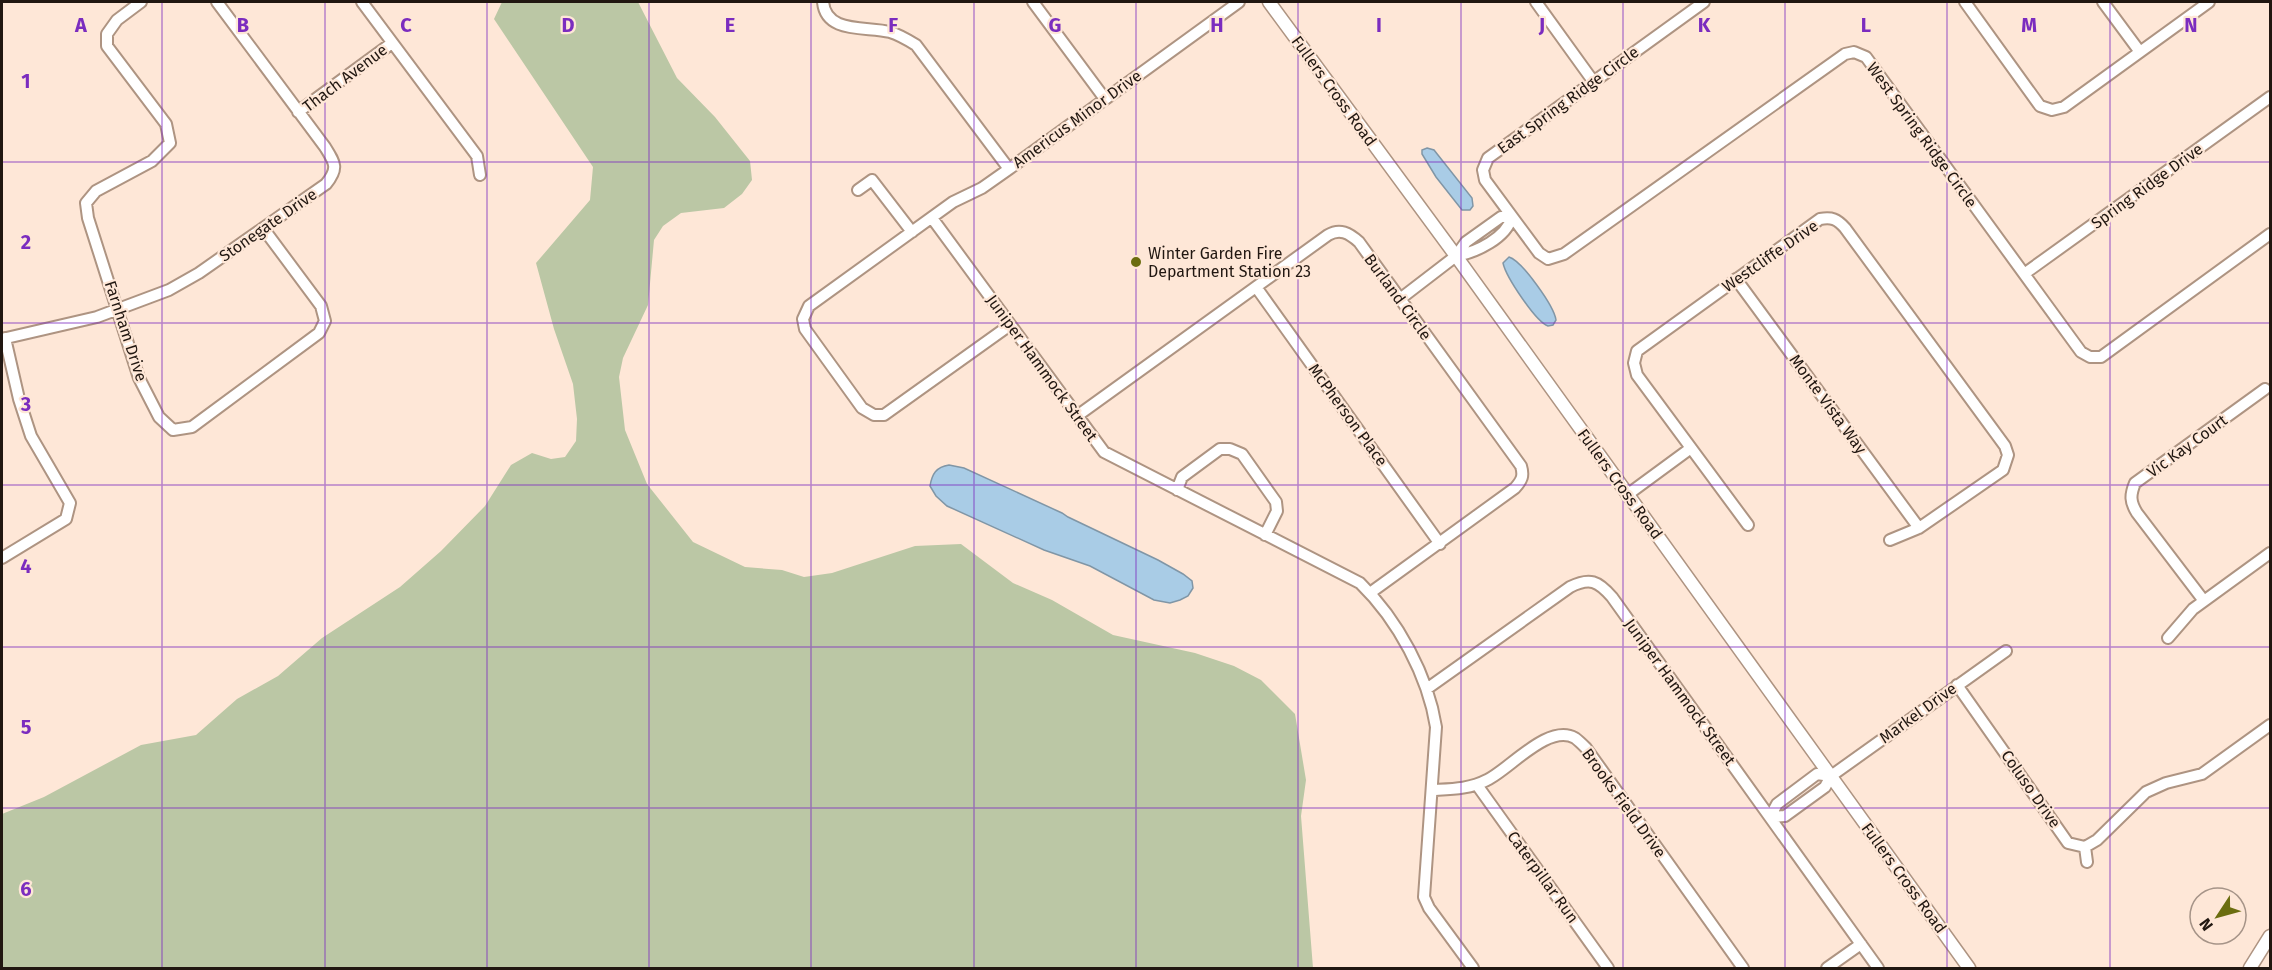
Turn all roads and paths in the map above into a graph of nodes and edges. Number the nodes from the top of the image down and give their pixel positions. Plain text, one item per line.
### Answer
1 (141, 2) edge
2 (217, 2) edge
3 (362, 2) edge
4 (823, 2) edge
5 (1033, 2) edge
6 (1239, 2) edge
7 (1269, 2) edge
8 (1536, 2) edge
9 (1704, 2) edge
10 (1965, 2) edge
11 (2103, 2) edge
12 (2209, 2) edge
13 (392, 42) junction
14 (2140, 52) junction
15 (1593, 81) junction
16 (2271, 97) edge
17 (1105, 99) junction
18 (298, 112) junction
19 (1009, 169) junction
20 (480, 175) dead end
21 (858, 190) dead end
22 (1512, 217) junction
23 (932, 218) junction
24 (263, 228) junction
25 (912, 232) junction
26 (2271, 234) edge
27 (1456, 256) junction
28 (2024, 274) junction
29 (1736, 279) junction
30 (1256, 287) junction
31 (1400, 299) junction
32 (119, 309) junction
33 (1010, 324) junction
34 (3, 339) edge
35 (2265, 389) dead end
36 (1077, 416) junction
37 (1691, 448) junction
38 (1177, 490) junction
39 (1627, 495) junction
40 (1748, 525) dead end
41 (1919, 528) junction
42 (1265, 535) junction
43 (1890, 540) dead end
44 (1440, 544) junction
45 (2271, 553) edge
46 (2, 558) edge
47 (1370, 593) junction
48 (2204, 601) junction
49 (2168, 638) dead end
50 (2006, 651) dead end
51 (1957, 685) junction
52 (1428, 688) junction
53 (2271, 725) edge
54 (1831, 776) junction
55 (1477, 785) junction
56 (1433, 790) junction
57 (1770, 818) junction
58 (2085, 847) junction
59 (2087, 862) dead end
60 (2271, 936) edge
61 (1861, 944) junction
62 (1473, 969) edge
63 (1608, 969) edge
64 (1743, 969) edge
65 (1827, 969) edge
66 (1878, 969) edge
67 (1969, 969) edge
68 (2250, 969) edge

1 - 32 street, Farnham Drive
2 - 18 street, Stonegate Drive
3 - 13 street
4 - 19 street
5 - 17 street
6 - 17 street, Americus Minor Drive
7 - 27 street, Fullers Cross Road
8 - 15 street
9 - 15 street, East Spring Ridge Circle
10 - 14 street
11 - 14 street
12 - 14 street
13 - 18 street, Thach Avenue
13 - 20 street
15 - 22 street, East Spring Ridge Circle
16 - 28 street, Spring Ridge Drive
17 - 19 street, Americus Minor Drive
18 - 24 street, Stonegate Drive
19 - 23 street, Americus Minor Drive
21 - 25 street
22 - 27 street
22 - 28 street, West Spring Ridge Circle
23 - 25 street, Americus Minor Drive
23 - 33 street, Juniper Hammock Street
24 - 32 street, Stonegate Drive
24 - 32 street, Farnham Drive
25 - 33 street, Americus Minor Drive
26 - 28 street, West Spring Ridge Circle
27 - 31 street
27 - 39 street, Fullers Cross Road
29 - 37 street, Westcliffe Drive
29 - 41 street, Monte Vista Way
29 - 41 street, Westcliffe Drive
30 - 31 street, Burland Circle
30 - 36 street, Burland Circle
30 - 44 street, McPherson Place
31 - 44 street, Burland Circle
32 - 34 street, Stonegate Drive
33 - 36 street, Juniper Hammock Street
34 - 46 street
35 - 48 street, Vic Kay Court
36 - 38 street, Juniper Hammock Street
37 - 39 street
37 - 40 street, Westcliffe Drive
38 - 42 street, Juniper Hammock Street
38 - 42 street
39 - 54 street, Fullers Cross Road
41 - 43 street, Westcliffe Drive
42 - 47 street, Juniper Hammock Street
44 - 47 street, Burland Circle
45 - 48 street
47 - 52 street, Juniper Hammock Street
48 - 49 street
50 - 51 street, Markel Drive
51 - 54 street, Markel Drive
51 - 58 street, Coluso Drive
52 - 56 street, Juniper Hammock Street
52 - 57 street, Juniper Hammock Street
53 - 58 street
54 - 57 street
54 - 67 street, Fullers Cross Road
55 - 56 street, Brooks Field Drive
55 - 63 street, Caterpillar Run
55 - 64 street, Brooks Field Drive
56 - 62 street, Juniper Hammock Street
57 - 61 street, Juniper Hammock Street
58 - 59 street
60 - 68 street
61 - 65 street
61 - 66 street, Juniper Hammock Street

